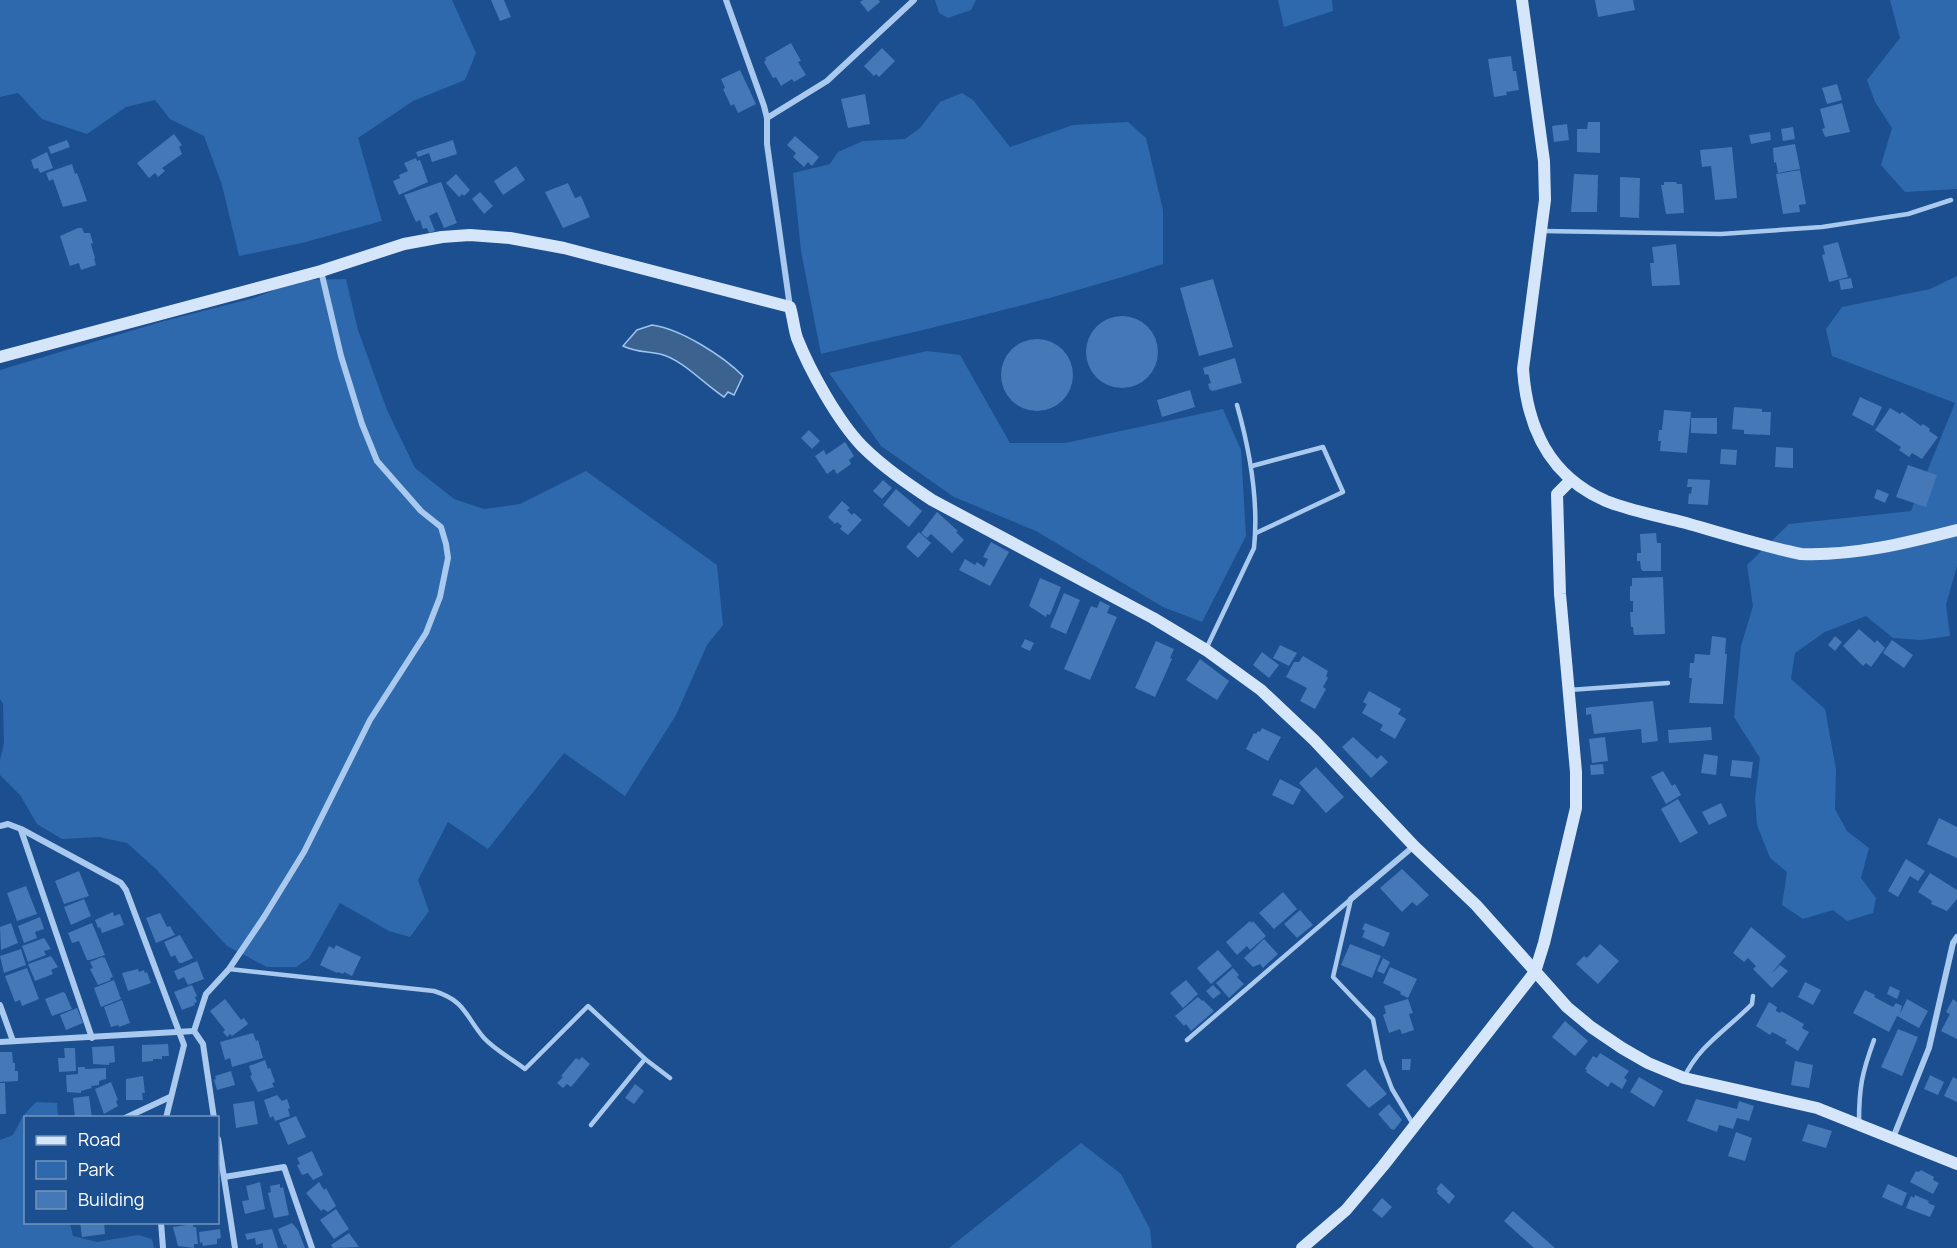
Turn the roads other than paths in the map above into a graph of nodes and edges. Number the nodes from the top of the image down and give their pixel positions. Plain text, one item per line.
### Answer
1 (726, 0) edge
2 (914, 0) edge
3 (1522, 0) edge
4 (766, 118) junction
5 (1951, 200) dead end
6 (1540, 231) junction
7 (321, 271) junction
8 (790, 307) junction
9 (0, 357) edge
10 (1237, 405) dead end
11 (1252, 466) junction
12 (1571, 480) junction
13 (1957, 530) edge
14 (1256, 533) junction
15 (1206, 650) junction
16 (1668, 683) dead end
17 (1569, 690) junction
18 (0, 826) edge
19 (21, 829) junction
20 (1414, 846) junction
21 (1351, 899) junction
22 (1957, 937) edge
23 (229, 969) junction
24 (1535, 972) junction
25 (1753, 996) dead end
26 (0, 1005) edge
27 (194, 1031) junction
28 (181, 1032) junction
29 (92, 1038) junction
30 (1187, 1040) dead end
31 (1874, 1040) dead end
32 (0, 1041) edge
33 (13, 1041) junction
34 (645, 1059) junction
35 (669, 1078) dead end
36 (1684, 1078) junction
37 (170, 1098) junction
38 (130, 1116) edge
39 (166, 1116) edge
40 (214, 1116) edge
41 (1859, 1123) junction
42 (591, 1125) dead end
43 (1414, 1126) junction
44 (1893, 1138) junction
45 (219, 1145) edge
46 (1957, 1164) edge
47 (224, 1177) junction
48 (161, 1224) edge
49 (163, 1248) edge
50 (235, 1248) edge
51 (312, 1248) edge
52 (1302, 1248) edge

1 - 4 street
2 - 4 street
3 - 6 street
4 - 8 street
5 - 6 lane
6 - 12 street
7 - 8 street
7 - 9 street
7 - 23 street
8 - 15 street
10 - 11 lane
11 - 14 lane
11 - 14 lane
12 - 13 street
12 - 17 street
14 - 15 lane
15 - 20 street
16 - 17 lane
17 - 24 street
18 - 19 street
19 - 28 street
19 - 29 street
20 - 21 street
20 - 24 street
21 - 30 lane
21 - 43 lane
22 - 44 street
23 - 27 street
23 - 34 lane
24 - 36 street
24 - 43 street
25 - 36 lane
26 - 33 street
27 - 28 street
27 - 40 street
28 - 29 street
28 - 37 street
29 - 33 street
31 - 41 lane
32 - 33 street
34 - 35 lane
34 - 42 lane
36 - 41 street
37 - 38 street
37 - 39 street
41 - 44 street
43 - 52 street
44 - 46 street
45 - 47 street
47 - 50 street
47 - 51 street
48 - 49 street

